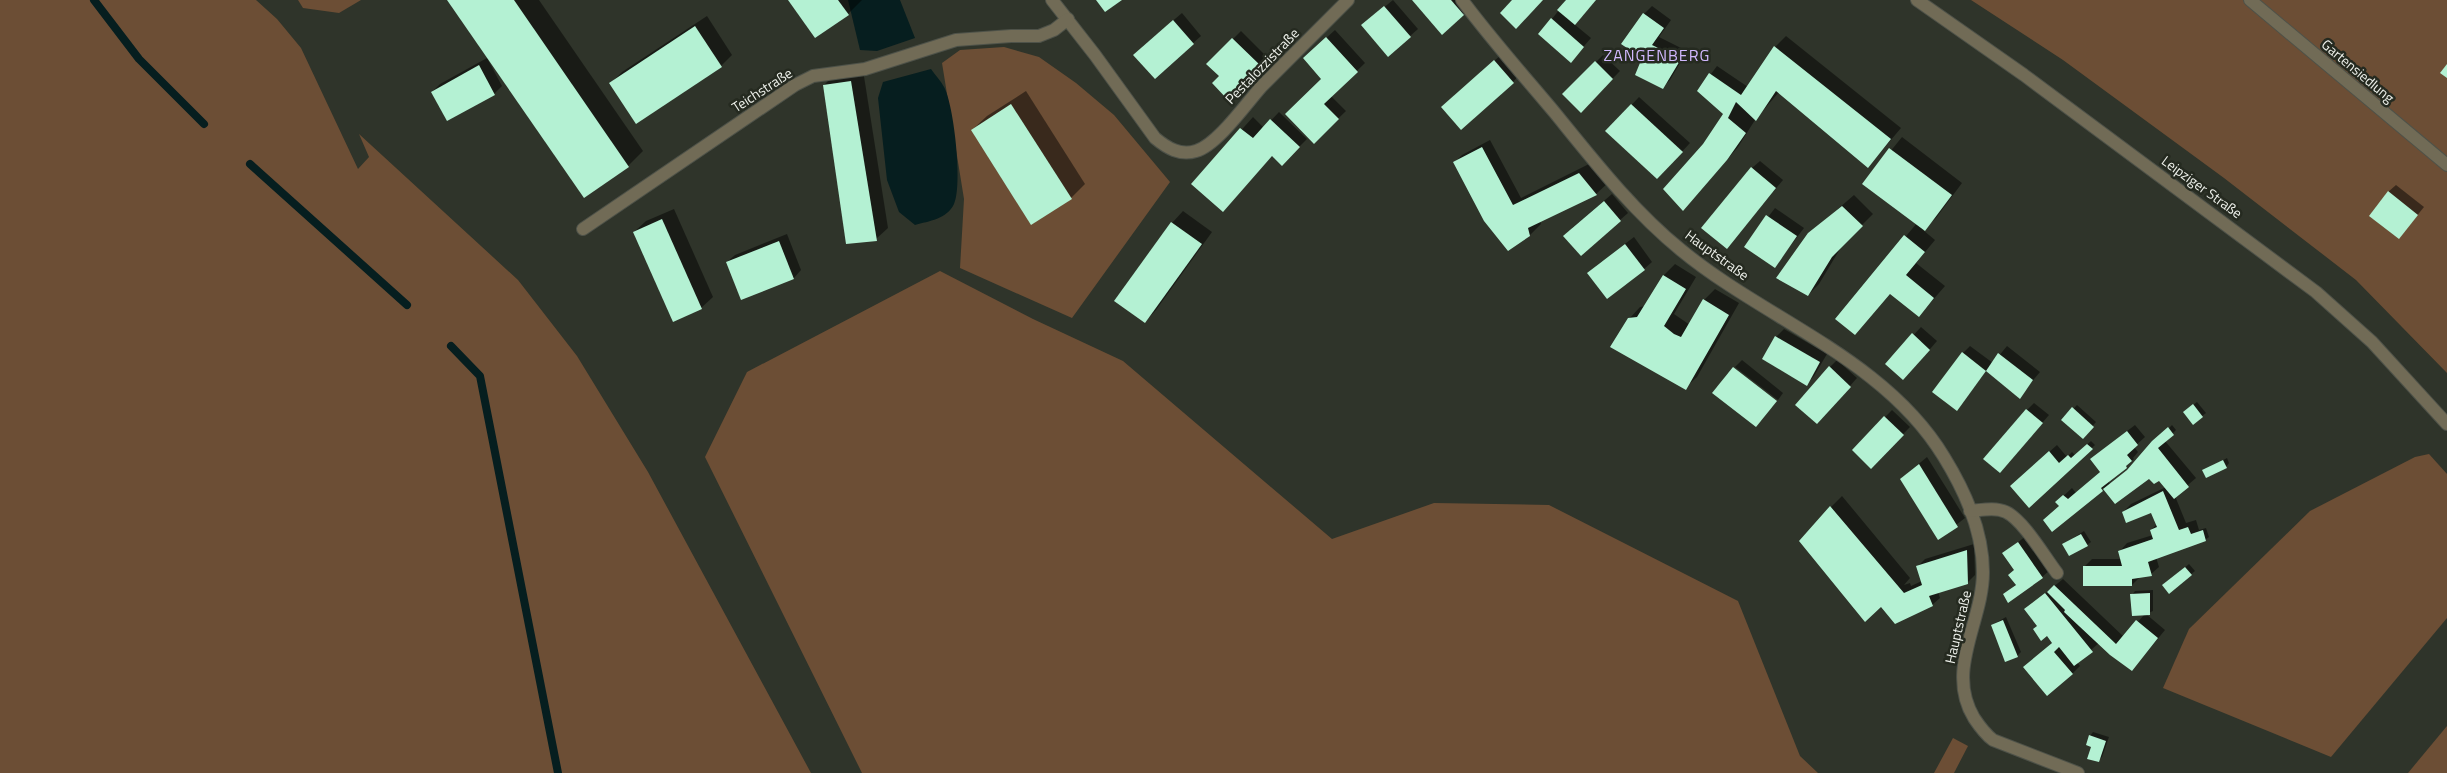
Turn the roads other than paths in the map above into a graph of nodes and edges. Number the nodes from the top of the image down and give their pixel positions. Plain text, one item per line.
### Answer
1 (1052, 0) edge
2 (1348, 0) edge
3 (1462, 0) edge
4 (1917, 0) edge
5 (2250, 0) edge
6 (1068, 19) junction
7 (2447, 165) edge
8 (583, 229) dead end
9 (2447, 424) edge
10 (1970, 511) junction
11 (2057, 573) dead end
12 (2078, 773) edge

1 - 6 street
2 - 6 street, Pestalozzistraße
3 - 10 street, Hauptstraße
4 - 9 street, Leipziger Straße
5 - 7 street, Gartensiedlung
6 - 8 street, Teichstraße
10 - 11 street
10 - 12 street, Hauptstraße

